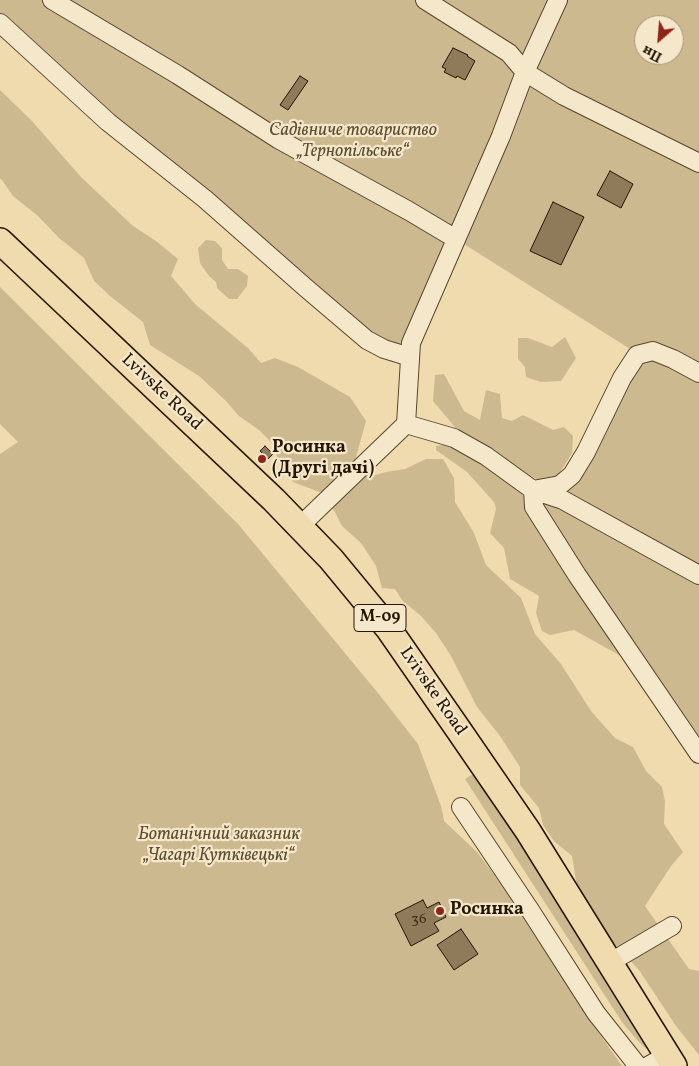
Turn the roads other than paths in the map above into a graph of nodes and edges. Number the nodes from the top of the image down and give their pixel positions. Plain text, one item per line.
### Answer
1 (52, 0) edge
2 (425, 0) edge
3 (558, 0) edge
4 (0, 23) edge
5 (525, 72) junction
6 (699, 162) edge
7 (456, 239) junction
8 (0, 241) edge
9 (410, 357) junction
10 (699, 373) edge
11 (406, 424) junction
12 (533, 490) junction
13 (300, 526) junction
14 (699, 575) edge
15 (699, 754) edge
16 (461, 806) dead end
17 (672, 926) dead end
18 (609, 963) junction
19 (663, 1062) edge
20 (638, 1066) edge

1 - 7 street
2 - 5 street
3 - 5 street
4 - 9 street
5 - 6 street
5 - 7 street
7 - 9 street
8 - 13 highway, Lvivske Road / М-09
9 - 11 street
10 - 12 street
11 - 12 street
11 - 13 street
12 - 14 street
12 - 15 street
13 - 18 highway, Lvivske Road / М-09
16 - 20 street
17 - 18 street
18 - 19 highway, Lvivske Road / М-09

